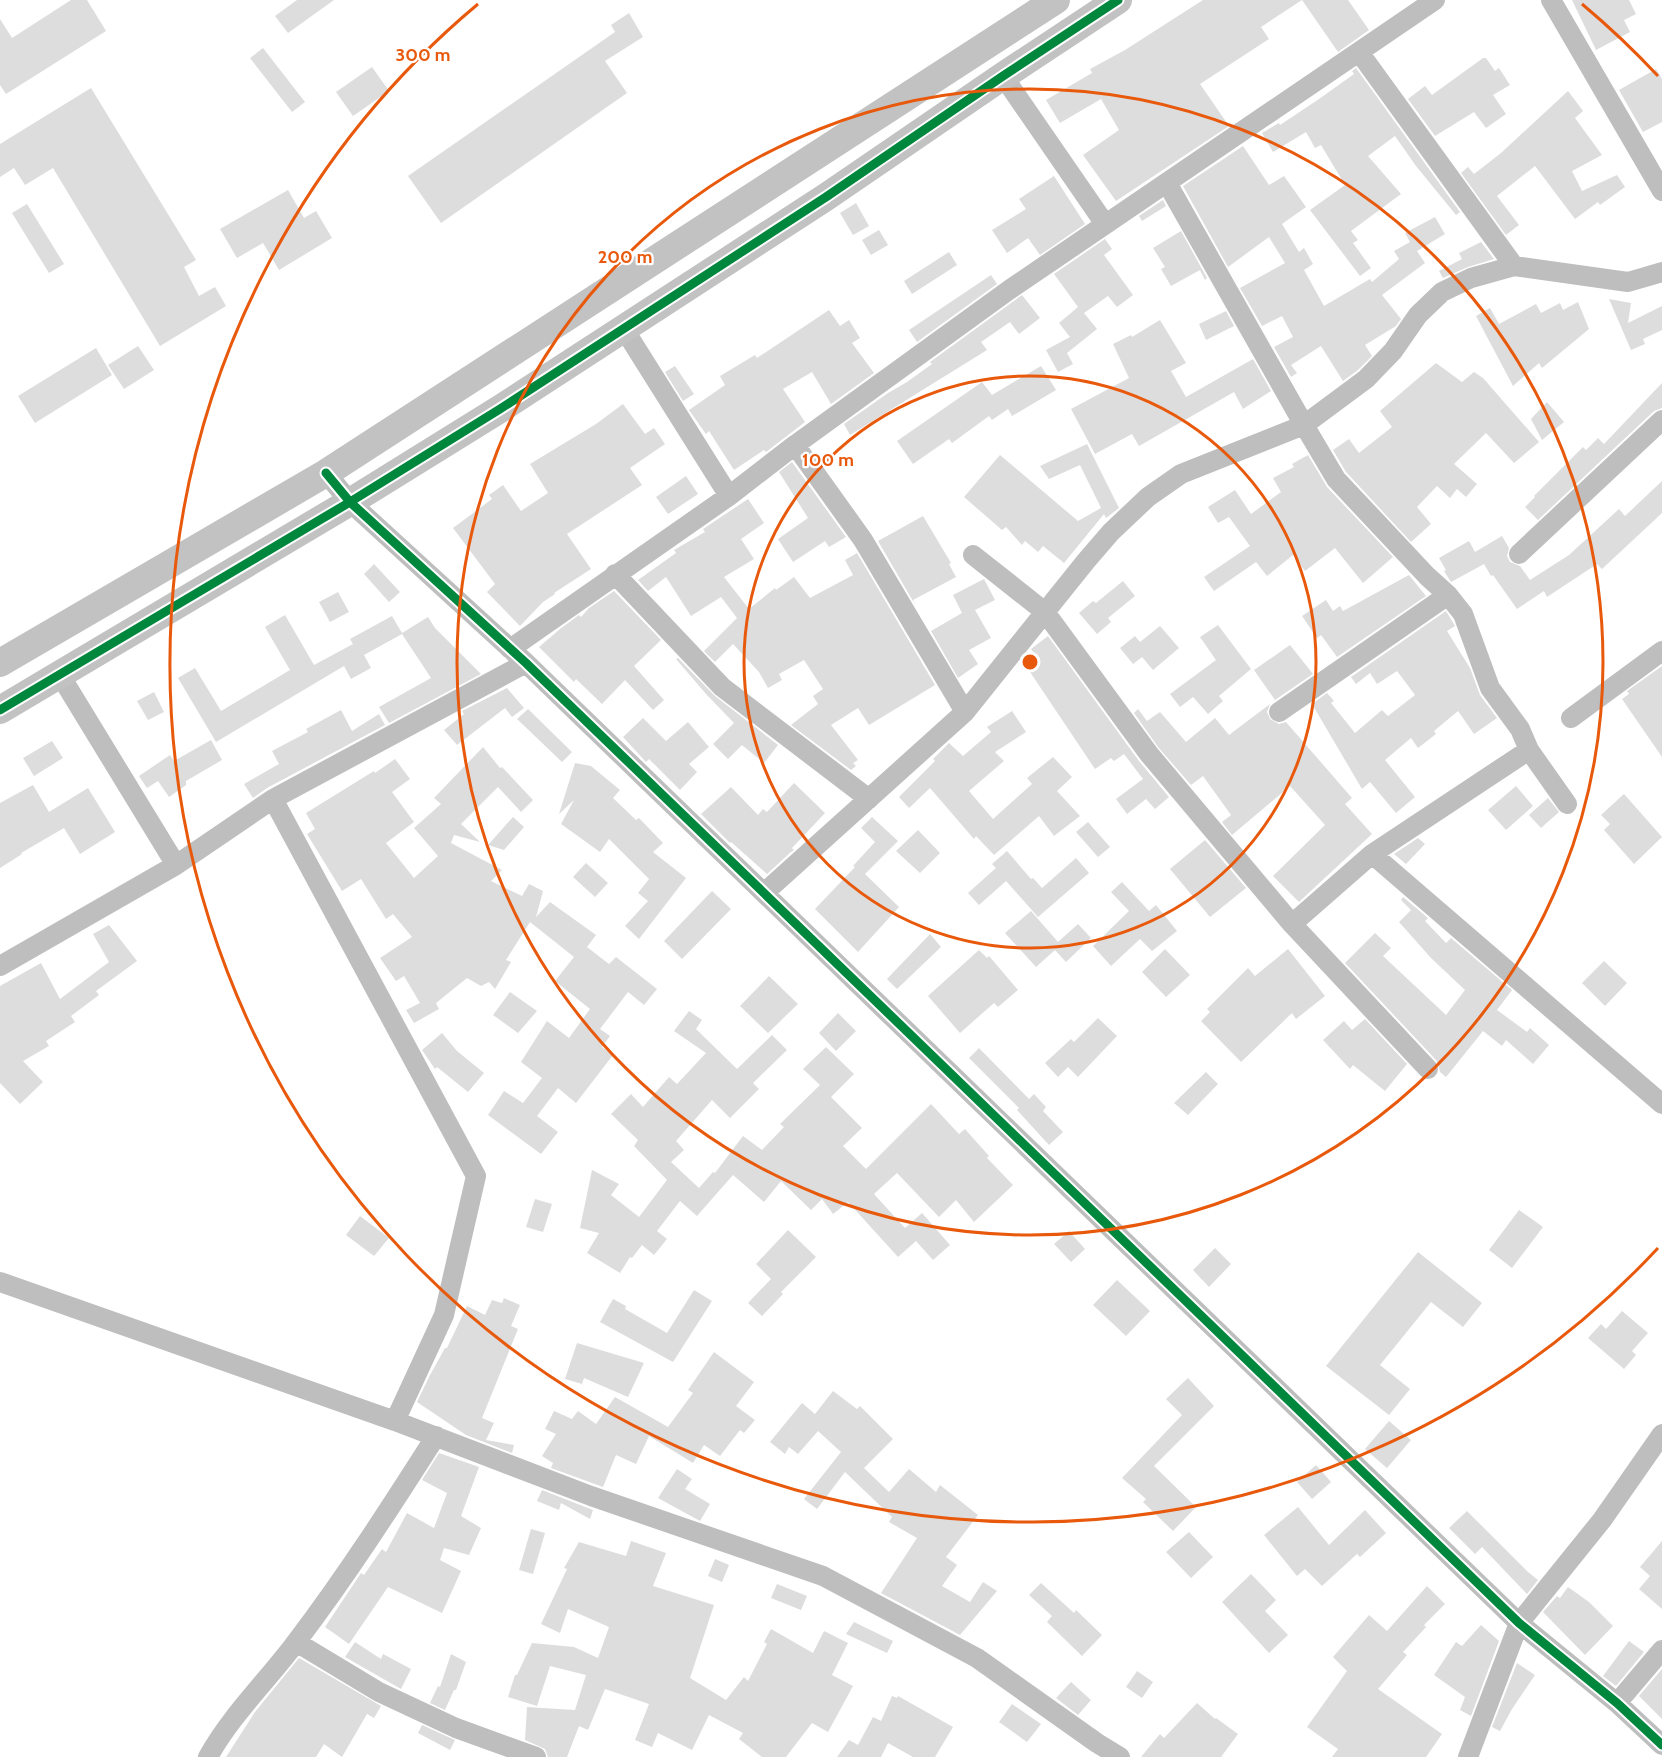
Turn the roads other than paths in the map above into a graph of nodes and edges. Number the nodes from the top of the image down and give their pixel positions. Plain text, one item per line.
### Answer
1 (1056, 0) edge
2 (1118, 0) edge
3 (1435, 0) edge
4 (1551, 0) edge
5 (1359, 52) junction
6 (1003, 76) junction
7 (1167, 183) junction
8 (1662, 191) edge
9 (1105, 224) junction
10 (1514, 266) junction
11 (1662, 272) edge
12 (624, 329) junction
13 (1662, 420) edge
14 (1304, 425) junction
15 (795, 445) junction
16 (326, 473) junction
17 (729, 496) junction
18 (350, 502) junction
19 (1519, 554) dead end
20 (973, 555) dead end
21 (615, 574) junction
22 (1448, 595) junction
23 (1046, 612) junction
24 (510, 649) junction
25 (1662, 651) edge
26 (0, 663) edge
27 (526, 663) junction
28 (60, 675) junction
29 (0, 710) edge
30 (965, 712) junction
31 (1279, 712) dead end
32 (1571, 718) dead end
33 (1529, 750) junction
34 (273, 799) junction
35 (869, 799) junction
36 (1567, 804) dead end
37 (1372, 854) junction
38 (176, 865) junction
39 (764, 893) junction
40 (1292, 924) junction
41 (0, 966) edge
42 (1428, 1069) dead end
43 (1662, 1104) edge
44 (0, 1282) edge
45 (395, 1421) junction
46 (1662, 1434) edge
47 (436, 1436) junction
48 (1519, 1623) junction
49 (296, 1642) junction
50 (1662, 1650) edge
51 (1617, 1703) junction
52 (1662, 1745) edge
53 (1092, 1750) edge
54 (208, 1757) edge
55 (536, 1757) edge
56 (1120, 1757) edge
57 (1468, 1757) edge

1 - 16 street
2 - 6 street
3 - 5 street
4 - 8 street
5 - 7 street
5 - 10 street
6 - 9 street
6 - 12 street
7 - 9 street
7 - 14 street
9 - 15 street
10 - 11 street
10 - 14 street
12 - 17 street
12 - 18 street
13 - 19 street
14 - 22 street
14 - 23 street
15 - 17 street
15 - 30 street
16 - 18 street
16 - 26 street
17 - 21 street
18 - 24 street
18 - 28 street
20 - 23 street
21 - 24 street
21 - 35 street
22 - 31 street
22 - 33 street
23 - 30 street
23 - 40 street
24 - 27 street
25 - 32 street
27 - 34 street
27 - 39 street
28 - 29 street
28 - 38 street
30 - 35 street
33 - 36 street
33 - 37 street
34 - 38 street
34 - 45 street
35 - 39 street
37 - 40 street
37 - 43 street
38 - 41 street
39 - 48 street
40 - 42 street
44 - 45 street
45 - 47 street
46 - 48 street
47 - 49 street
47 - 53 street
48 - 51 street
48 - 57 street
49 - 54 street
49 - 55 street
50 - 51 street
51 - 52 street
53 - 56 street

